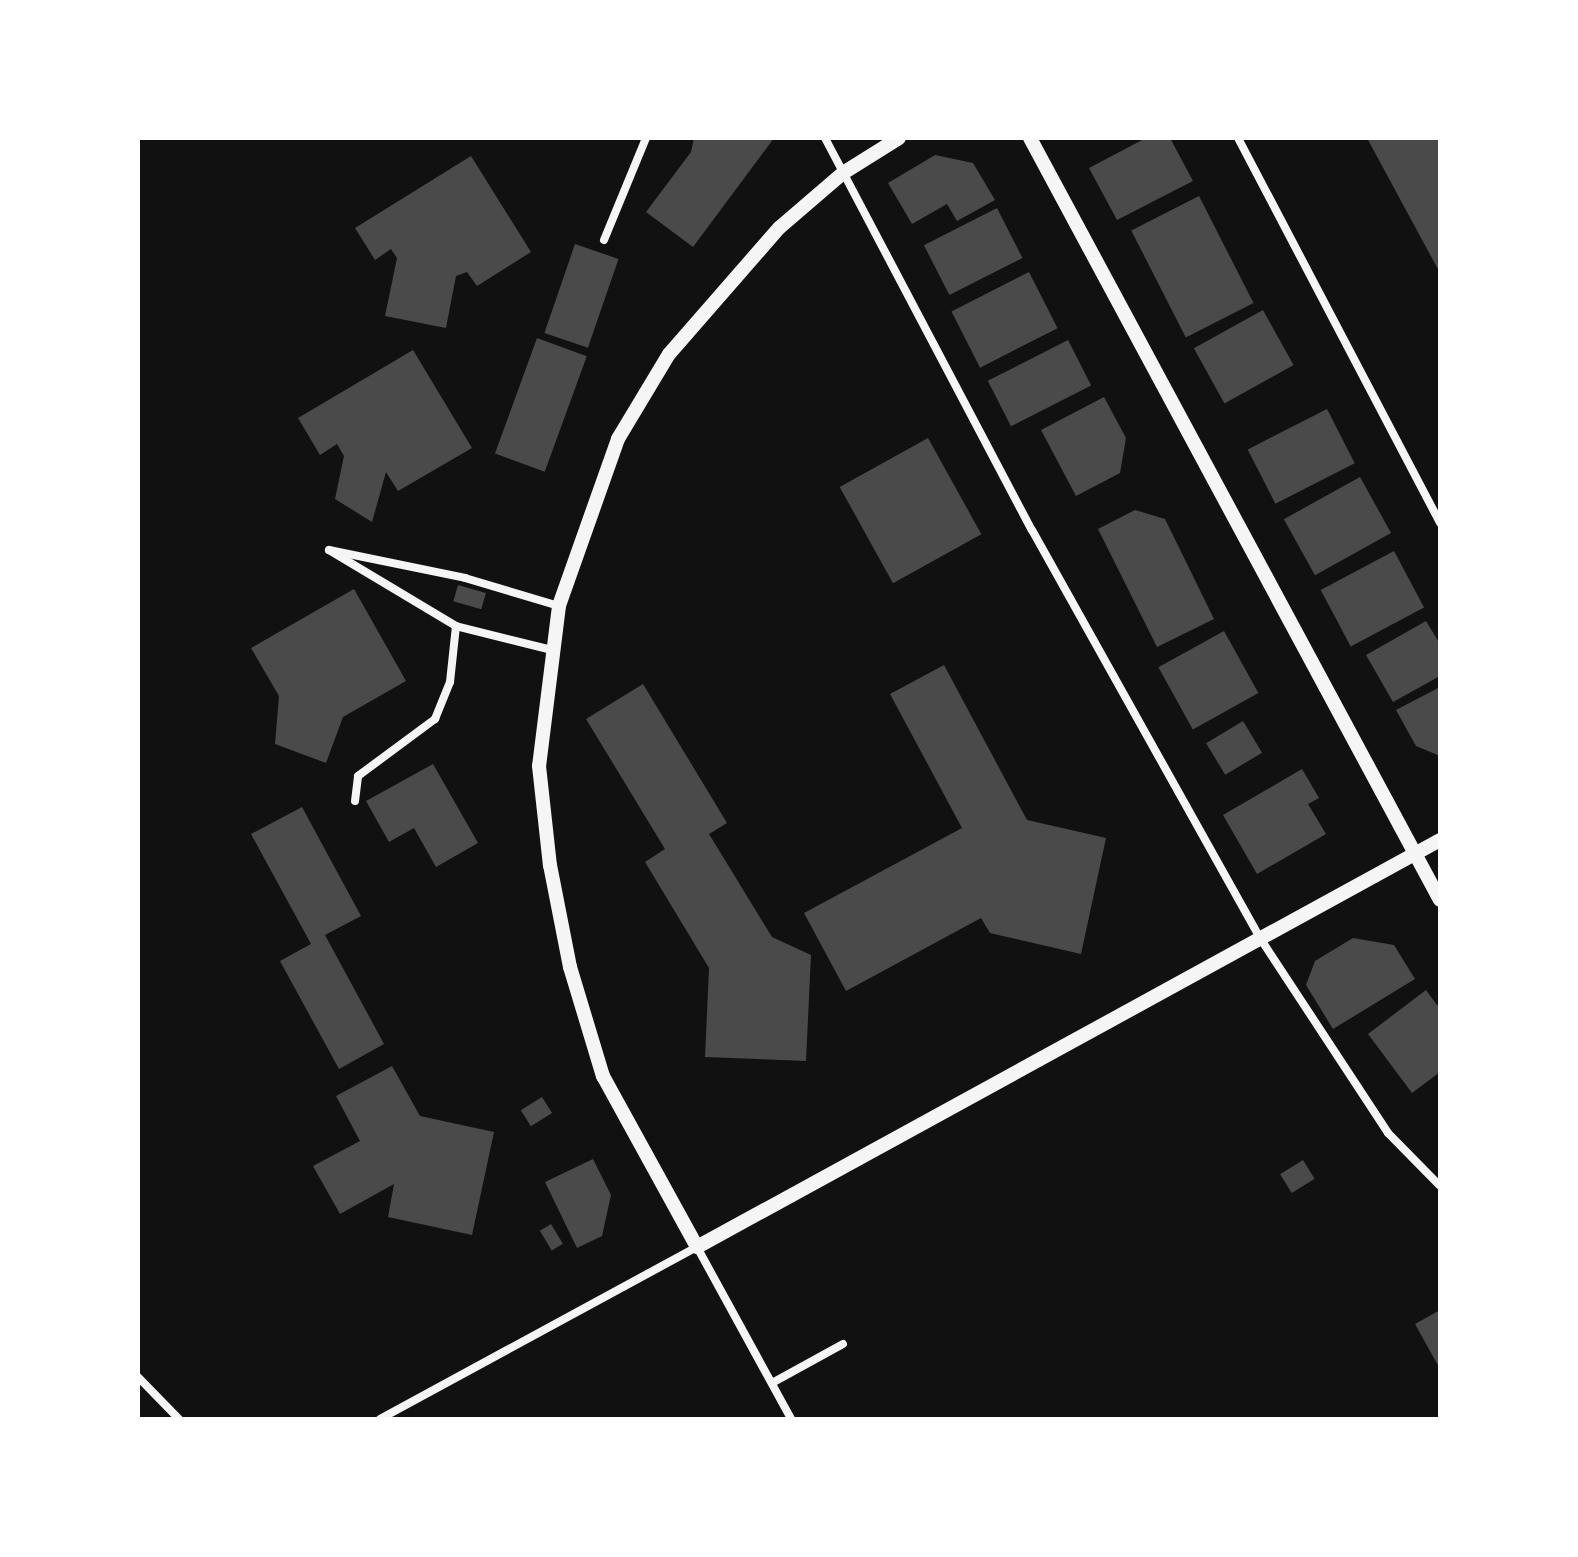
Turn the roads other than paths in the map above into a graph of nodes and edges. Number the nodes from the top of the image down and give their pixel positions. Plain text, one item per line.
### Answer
1 (646, 138) edge
2 (825, 138) edge
3 (899, 138) edge
4 (1030, 138) edge
5 (1238, 138) edge
6 (843, 173) junction
7 (604, 240) dead end
8 (1440, 523) edge
9 (559, 606) junction
10 (456, 626) junction
11 (552, 650) junction
12 (355, 801) dead end
13 (1440, 840) edge
14 (1413, 855) junction
15 (1440, 900) edge
16 (1260, 938) junction
17 (1440, 1186) edge
18 (697, 1247) junction
19 (843, 1344) dead end
20 (138, 1377) edge
21 (772, 1383) junction
22 (179, 1419) edge
23 (380, 1419) edge
24 (791, 1419) edge

1 - 7 street
2 - 6 street
3 - 6 street
4 - 14 street
5 - 8 street
6 - 9 street
6 - 16 street
9 - 10 street
9 - 11 street
10 - 11 street
10 - 12 street
11 - 18 street
13 - 14 street
14 - 15 street
14 - 16 street
16 - 17 street
16 - 18 street
18 - 21 street
18 - 23 street
19 - 21 street
20 - 22 street
21 - 24 street

